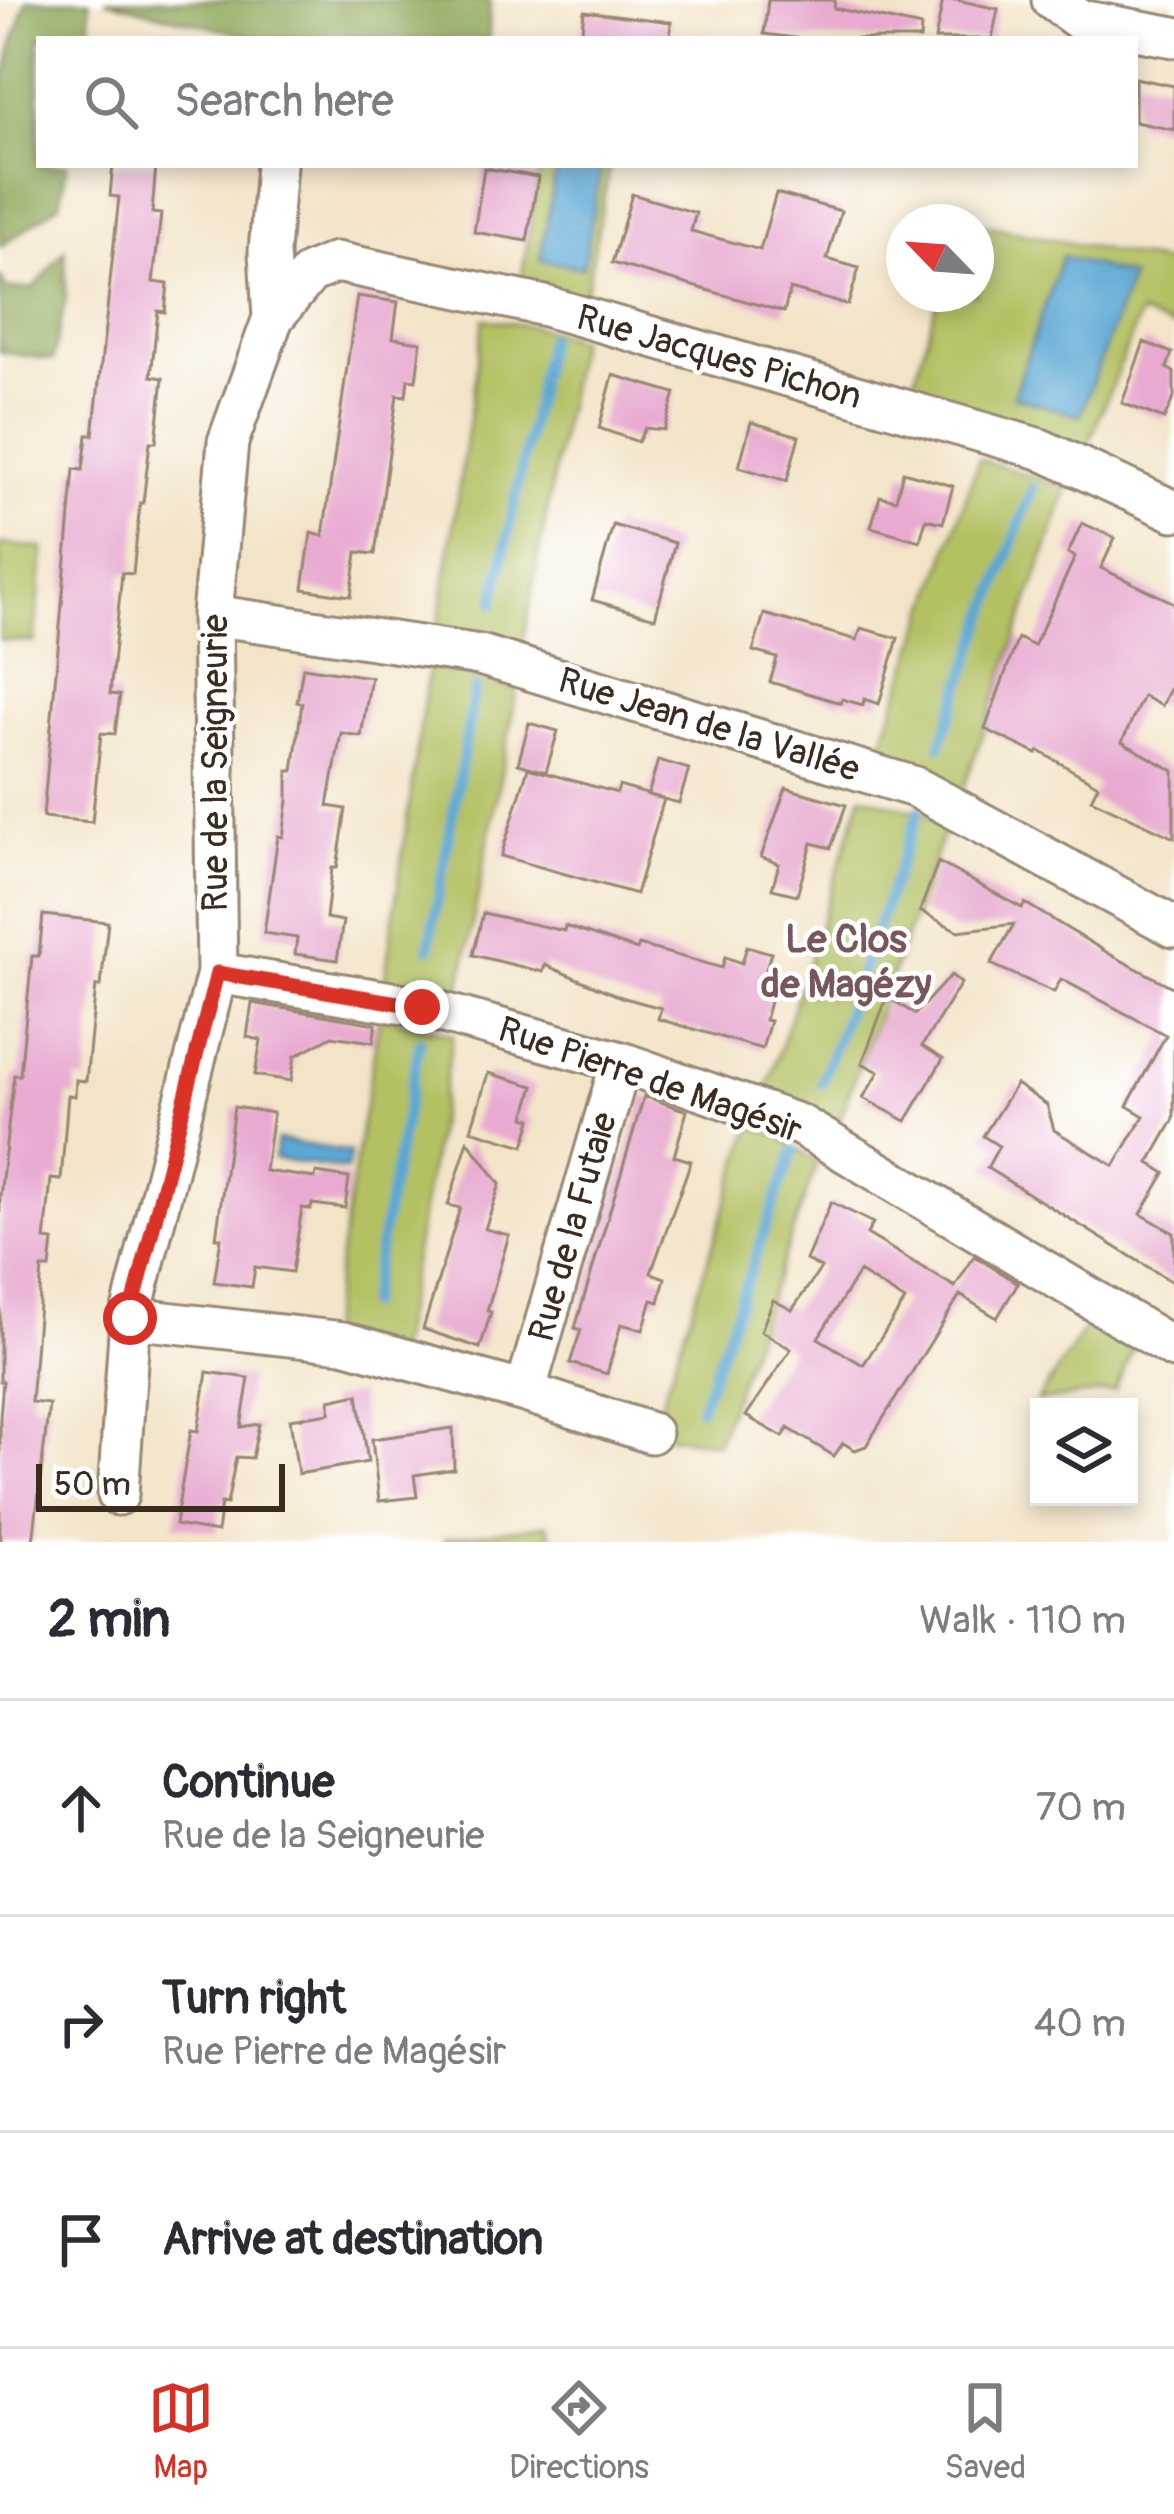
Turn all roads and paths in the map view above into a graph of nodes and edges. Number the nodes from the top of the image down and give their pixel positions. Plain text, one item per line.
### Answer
1 (1052, 0) edge
2 (1174, 37) edge
3 (276, 168) edge
4 (273, 318) junction
5 (1174, 511) edge
6 (212, 615) junction
7 (1174, 927) edge
8 (217, 973) junction
9 (621, 1062) junction
10 (130, 1318) junction
11 (1174, 1348) edge
12 (525, 1392) junction
13 (651, 1433) dead end
14 (118, 1495) dead end

1 - 2 street
3 - 4 street
4 - 5 street, Rue Jacques Pichon
4 - 6 street, Rue de la Seigneurie
6 - 7 street, Rue Jean de la Vallée
6 - 8 street, Rue de la Seigneurie
8 - 9 street, Rue Pierre de Magésir
8 - 10 street, Rue de la Seigneurie
9 - 11 street, Rue Pierre de Magésir
9 - 12 street, Rue de la Futaie
10 - 12 street
10 - 14 street, Rue de la Seigneurie
12 - 13 street

